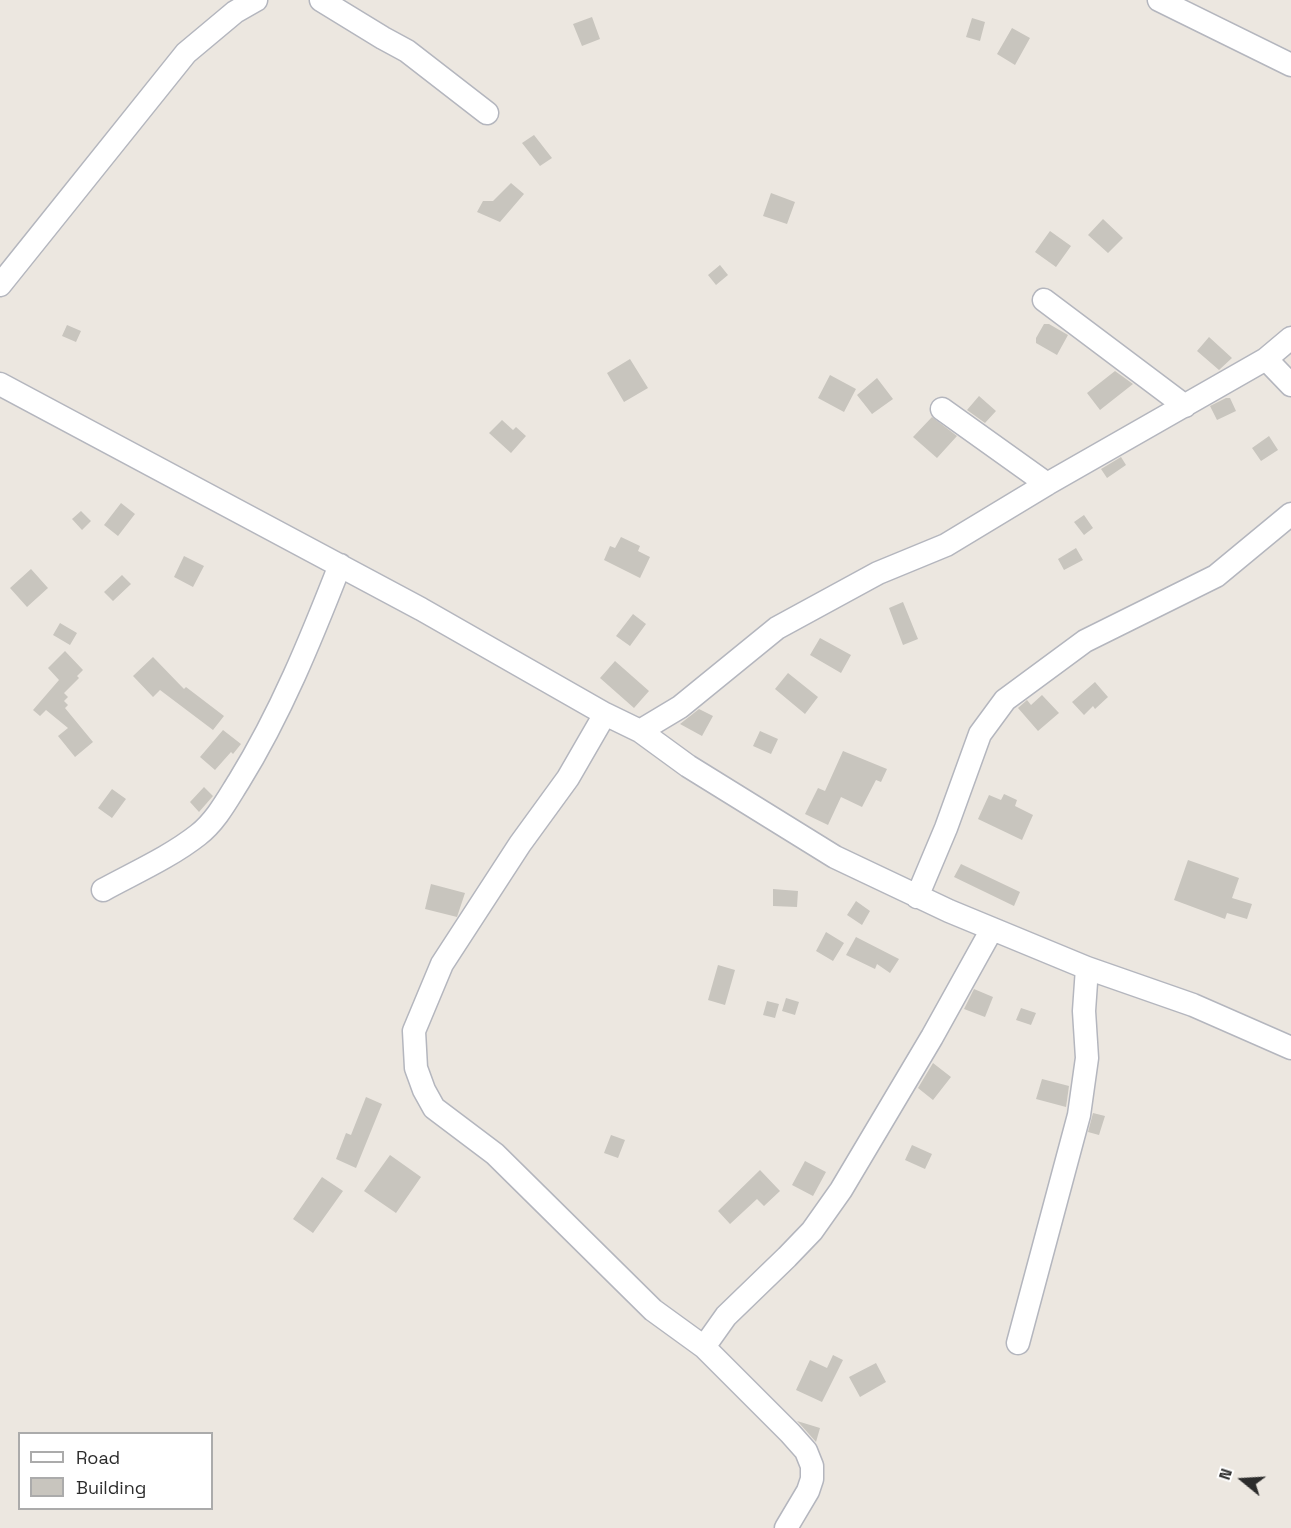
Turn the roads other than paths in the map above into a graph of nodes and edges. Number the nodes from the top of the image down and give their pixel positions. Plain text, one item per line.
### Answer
1 (256, 0) edge
2 (321, 0) edge
3 (1159, 0) edge
4 (1291, 64) edge
5 (487, 113) dead end
6 (0, 285) edge
7 (1044, 300) dead end
8 (1291, 338) edge
9 (1266, 359) junction
10 (0, 384) edge
11 (1291, 385) edge
12 (1185, 406) junction
13 (942, 409) dead end
14 (1047, 484) junction
15 (1291, 514) edge
16 (340, 565) junction
17 (605, 714) junction
18 (640, 731) junction
19 (103, 890) dead end
20 (917, 897) junction
21 (992, 929) junction
22 (1087, 968) junction
23 (1291, 1048) edge
24 (1018, 1343) dead end
25 (704, 1347) junction
26 (786, 1528) edge

1 - 6 street
2 - 5 street
3 - 4 street
7 - 12 street
8 - 9 street
9 - 11 street
9 - 12 street
10 - 16 street
12 - 14 street
13 - 14 street
14 - 18 street
15 - 20 street
16 - 17 street
16 - 19 street
17 - 18 street
17 - 25 street
18 - 20 street
20 - 21 street
21 - 22 street
21 - 25 street
22 - 23 street
22 - 24 street
25 - 26 street

